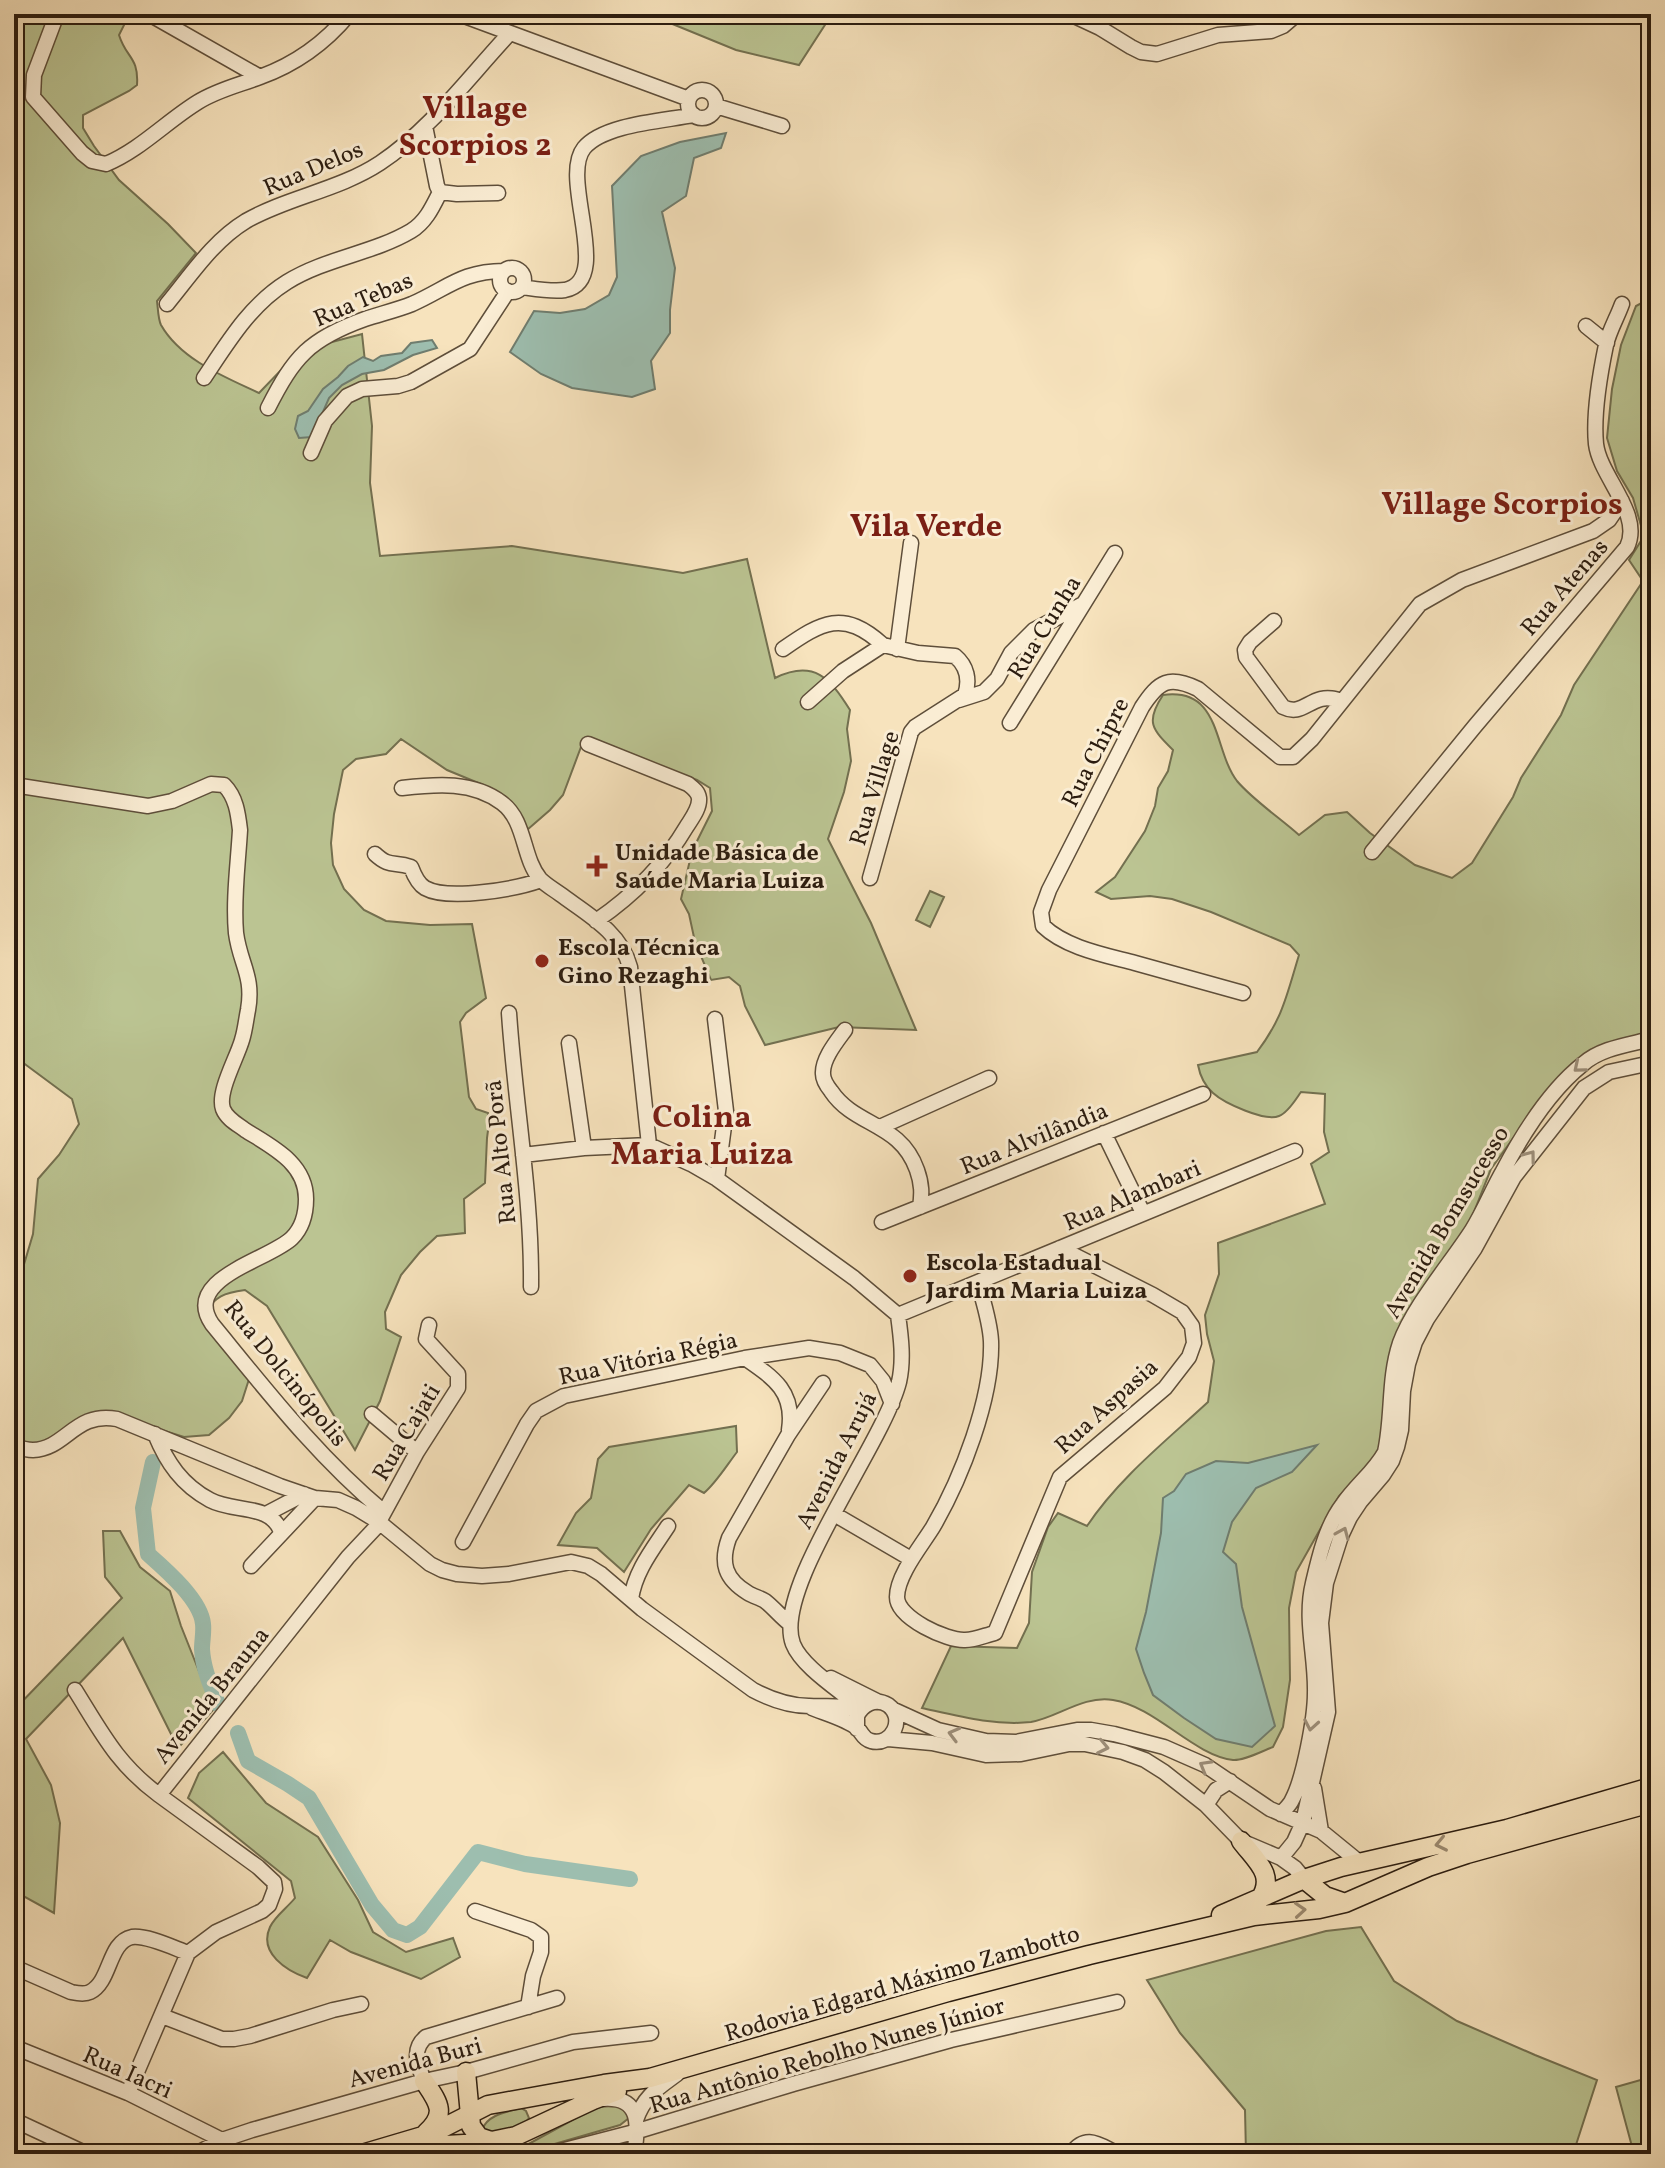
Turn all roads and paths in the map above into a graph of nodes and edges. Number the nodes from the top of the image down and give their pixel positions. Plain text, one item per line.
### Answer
1 (57, 14) edge
2 (349, 14) edge
3 (459, 14) edge
4 (1070, 14) edge
5 (1297, 14) edge
6 (151, 15) edge
7 (509, 34) junction
8 (260, 77) junction
9 (689, 99) junction
10 (716, 106) junction
11 (694, 115) junction
12 (425, 126) junction
13 (782, 126) dead end
14 (440, 192) junction
15 (498, 193) dead end
16 (515, 289) junction
17 (167, 304) dead end
18 (1622, 304) dead end
19 (1586, 326) dead end
20 (1607, 343) junction
21 (204, 378) dead end
22 (268, 408) dead end
23 (311, 453) dead end
24 (1622, 501) junction
25 (911, 543) dead end
26 (1115, 553) dead end
27 (1084, 603) junction
28 (1274, 621) dead end
29 (890, 647) junction
30 (783, 649) dead end
31 (959, 701) junction
32 (1342, 701) junction
33 (808, 702) dead end
34 (1010, 723) dead end
35 (588, 744) dead end
36 (14, 785) edge
37 (402, 788) dead end
38 (1372, 852) dead end
39 (375, 854) dead end
40 (870, 878) dead end
41 (541, 880) junction
42 (596, 921) junction
43 (1243, 993) dead end
44 (509, 1013) dead end
45 (715, 1019) dead end
46 (845, 1030) dead end
47 (1651, 1039) edge
48 (569, 1043) dead end
49 (1651, 1063) edge
50 (989, 1078) dead end
51 (1203, 1094) dead end
52 (880, 1127) junction
53 (1104, 1133) junction
54 (649, 1145) junction
55 (584, 1148) junction
56 (1295, 1151) dead end
57 (523, 1155) junction
58 (717, 1179) junction
59 (920, 1207) junction
60 (1143, 1213) junction
61 (882, 1222) dead end
62 (1060, 1248) junction
63 (978, 1282) junction
64 (531, 1287) dead end
65 (898, 1315) junction
66 (429, 1325) dead end
67 (745, 1358) junction
68 (870, 1365) junction
69 (901, 1371) junction
70 (823, 1383) dead end
71 (892, 1404) junction
72 (372, 1414) dead end
73 (155, 1434) junction
74 (788, 1435) junction
75 (14, 1446) edge
76 (417, 1452) junction
77 (309, 1496) junction
78 (266, 1514) junction
79 (834, 1514) junction
80 (381, 1519) junction
81 (668, 1526) dead end
82 (281, 1532) junction
83 (463, 1542) dead end
84 (911, 1559) junction
85 (251, 1566) dead end
86 (631, 1599) junction
87 (796, 1599) junction
88 (764, 1600) junction
89 (789, 1623) junction
90 (819, 1674) junction
91 (75, 1690) dead end
92 (808, 1706) junction
93 (885, 1706) junction
94 (860, 1710) junction
95 (857, 1729) junction
96 (888, 1739) junction
97 (1314, 1773) junction
98 (1230, 1781) junction
99 (1651, 1787) edge
100 (159, 1795) junction
101 (1651, 1803) edge
102 (1206, 1805) junction
103 (1281, 1814) junction
104 (1303, 1822) junction
105 (1321, 1831) junction
106 (1241, 1841) junction
107 (1281, 1858) junction
108 (1359, 1862) junction
109 (1304, 1879) junction
110 (1367, 1895) junction
111 (1260, 1899) junction
112 (1345, 1903) junction
113 (475, 1911) dead end
114 (1168, 1936) junction
115 (188, 1953) junction
116 (14, 1967) edge
117 (557, 1998) dead end
118 (1117, 2002) dead end
119 (361, 2004) dead end
120 (528, 2007) junction
121 (162, 2016) junction
122 (651, 2033) dead end
123 (14, 2047) edge
124 (684, 2069) junction
125 (466, 2072) junction
126 (650, 2078) junction
127 (424, 2081) junction
128 (128, 2093) junction
129 (519, 2099) junction
130 (593, 2100) junction
131 (476, 2104) junction
132 (14, 2120) edge
133 (637, 2126) junction
134 (526, 2132) junction
135 (422, 2137) junction
136 (222, 2140) junction
137 (491, 2141) junction
138 (87, 2154) edge
139 (196, 2154) edge
140 (362, 2154) edge
141 (404, 2154) edge
142 (549, 2154) edge
143 (634, 2154) edge
144 (1071, 2154) edge
145 (1118, 2154) edge

1 - 8 street
2 - 8 street
3 - 7 street
4 - 5 street
6 - 8 street
7 - 9 street
7 - 12 street, Rua Delos
9 - 10 street
9 - 11 street
10 - 11 street
10 - 13 street
11 - 16 street
12 - 14 street
12 - 17 street, Rua Delos
14 - 15 street
14 - 21 street
16 - 22 street, Rua Tebas
16 - 23 street
18 - 20 street, Rua Atenas
19 - 20 street
20 - 24 street, Rua Atenas
24 - 32 street, Rua Chipre
24 - 38 street, Rua Atenas
25 - 29 street
26 - 27 street, Rua Cunha
27 - 31 street, Rua Village
27 - 34 street, Rua Cunha
28 - 32 street
29 - 30 street
29 - 31 street
29 - 33 street
31 - 40 street, Rua Village
32 - 43 street, Rua Chipre
35 - 42 street
36 - 80 street, Rua Dolcinópolis
37 - 41 street
39 - 41 street
41 - 42 street
42 - 54 street
44 - 57 street, Rua Alto Porã
45 - 58 street
46 - 52 street
47 -> 103 street, Avenida Bomsucesso
48 - 55 street
97 -> 49 street, Avenida Bomsucesso
50 - 52 street
51 - 53 street, Rua Alvilândia
52 - 59 street
53 - 59 street, Rua Alvilândia
53 - 60 street
54 - 55 street
54 - 58 street
55 - 57 street
56 - 60 street, Rua Alambari
57 - 64 street, Rua Alto Porã
58 - 65 street
59 - 61 street, Rua Alvilândia
60 - 62 street, Rua Alambari
62 - 63 street, Rua Alambari
62 - 84 street, Rua Aspasia
63 - 65 street, Rua Alambari
63 - 84 street
65 - 69 street, Avenida Arujá
66 - 76 street, Rua Cajati
67 - 68 street, Rua Vitória Régia
67 - 74 street
67 - 83 street, Rua Vitória Régia
68 - 69 street, Rua Vitória Régia
68 - 71 street
69 - 71 street, Avenida Arujá
70 - 74 street
71 - 79 street, Avenida Arujá
72 - 76 street
73 - 75 street
73 - 77 street
73 - 78 street
74 - 88 street
76 - 80 street, Rua Cajati
77 - 78 street
77 - 80 street
77 - 82 street
78 - 82 street
79 - 84 street
79 - 87 street, Avenida Arujá
80 - 86 street
80 - 100 street, Avenida Brauna
81 - 86 street
82 - 85 street
86 - 92 street
87 - 88 street
87 - 89 street, Avenida Arujá
88 - 89 street
89 - 90 street
90 - 93 street
90 - 94 street
91 - 100 street
92 - 94 street
92 - 95 street
93 - 94 street
93 - 96 street
98 -> 93 street
94 - 95 street
95 - 96 street
96 -> 102 street
97 - 104 street, Avenida Bomsucesso
97 - 105 street
98 - 102 street
98 - 103 street
99 -> 108 main road, Rodovia Edgard Máximo Zambotto
100 - 115 street, Avenida Brauna
101 - 110 main road, Rodovia Edgard Máximo Zambotto
102 - 106 street
103 - 104 street
104 - 105 street
104 - 107 street, Avenida Bomsucesso
105 - 108 street
106 - 107 street
106 - 111 main road
107 - 109 street
108 - 109 main road, Rodovia Edgard Máximo Zambotto
108 - 110 main road
109 - 111 main road, Rodovia Edgard Máximo Zambotto
109 - 112 main road
110 - 112 main road, Rodovia Edgard Máximo Zambotto
111 - 114 main road, Rodovia Edgard Máximo Zambotto
114 -> 112 main road, Rodovia Edgard Máximo Zambotto
113 - 120 street
114 - 124 main road, Rodovia Edgard Máximo Zambotto
115 - 116 street
115 - 121 street
117 - 120 street
118 - 133 street, Rua Antônio Rebolho Nunes Júnior
119 - 121 street
120 - 127 street
121 - 128 street
122 - 125 street, Avenida Buri
123 - 128 street, Rua Iacri
124 - 126 main road, Rodovia Edgard Máximo Zambotto
124 - 133 street
125 - 127 street, Avenida Buri
125 - 131 main road
126 - 129 main road, Rodovia Edgard Máximo Zambotto
126 - 130 main road, Rodovia Edgard Máximo Zambotto
127 - 135 main road
127 - 136 street, Avenida Buri
128 - 136 street, Rua Iacri
129 - 131 main road, Rodovia Edgard Máximo Zambotto
129 - 134 main road
130 - 133 street
130 - 134 main road, Rodovia Edgard Máximo Zambotto
131 - 135 main road, Rodovia Edgard Máximo Zambotto
131 - 137 main road
132 - 138 street
133 - 142 street, Rua Antônio Rebolho Nunes Júnior
133 - 143 street
134 - 137 main road, Rodovia Edgard Máximo Zambotto
135 - 140 main road, Rodovia Edgard Máximo Zambotto
136 - 139 street, Avenida Buri
137 - 141 main road, Rodovia Edgard Máximo Zambotto
144 - 145 street

